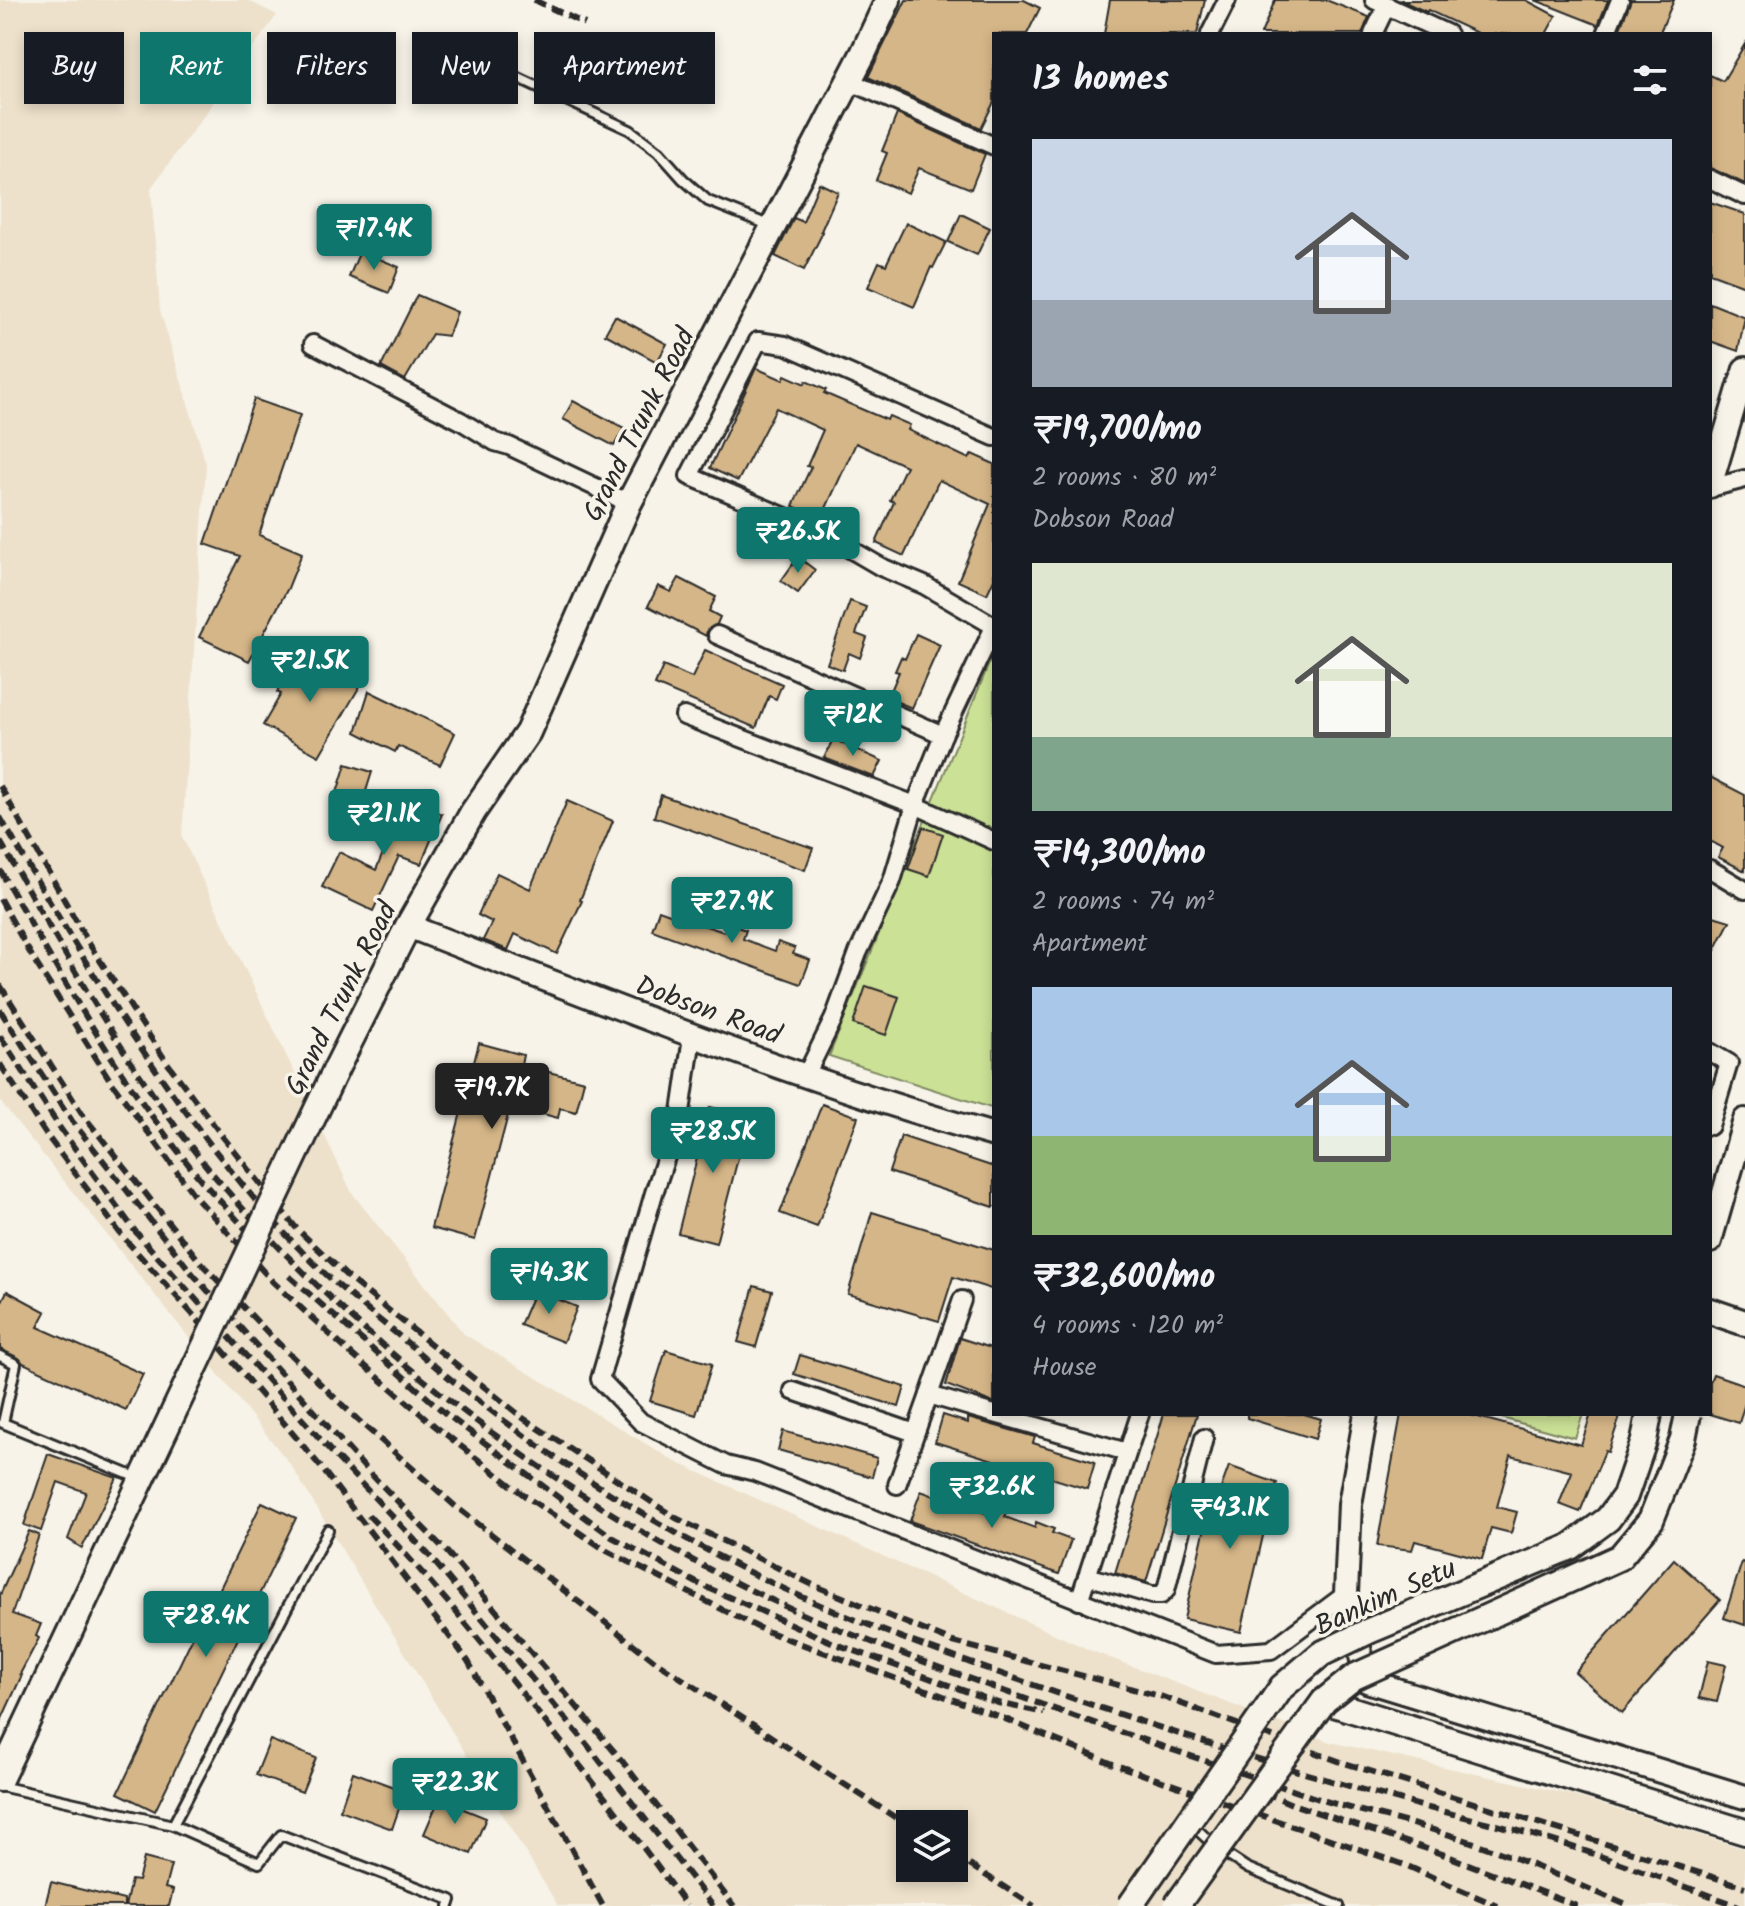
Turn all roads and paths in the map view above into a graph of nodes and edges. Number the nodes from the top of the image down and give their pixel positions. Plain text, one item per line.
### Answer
1 (888, 0) edge
2 (1227, 0) edge
3 (1620, 0) edge
4 (1380, 3) edge
5 (1211, 32) edge
6 (1373, 32) edge
7 (1444, 32) edge
8 (1607, 32) edge
9 (518, 78) edge
10 (847, 80) junction
11 (992, 145) edge
12 (1712, 180) edge
13 (1745, 196) edge
14 (772, 227) junction
15 (313, 344) dead end
16 (1745, 369) edge
17 (992, 436) edge
18 (1745, 479) edge
19 (1712, 480) edge
20 (1712, 487) edge
21 (629, 503) junction
22 (992, 625) edge
23 (992, 630) edge
24 (717, 635) dead end
25 (684, 716) dead end
26 (943, 735) junction
27 (915, 805) junction
28 (992, 840) edge
29 (1712, 870) edge
30 (1745, 890) edge
31 (408, 926) junction
32 (692, 1037) junction
33 (1712, 1053) edge
34 (806, 1075) junction
35 (1712, 1119) edge
36 (1745, 1120) edge
37 (992, 1134) edge
38 (1712, 1234) edge
39 (962, 1300) dead end
40 (1712, 1312) edge
41 (1745, 1323) edge
42 (0, 1356) edge
43 (793, 1391) dead end
44 (929, 1395) junction
45 (992, 1413) edge
46 (1001, 1416) edge
47 (1139, 1416) edge
48 (1366, 1416) edge
49 (1649, 1416) edge
50 (1688, 1416) edge
51 (915, 1433) junction
52 (1204, 1438) dead end
53 (1127, 1452) junction
54 (140, 1479) junction
55 (897, 1485) dead end
56 (328, 1530) dead end
57 (1087, 1576) junction
58 (1346, 1594) junction
59 (1079, 1601) junction
60 (1324, 1701) junction
61 (0, 1779) edge
62 (0, 1786) edge
63 (1745, 1797) edge
64 (1189, 1822) junction
65 (173, 1825) junction
66 (1745, 1832) edge
67 (1218, 1849) junction
68 (449, 1906) edge
69 (1130, 1906) edge
70 (1176, 1906) edge
71 (1339, 1906) edge

1 - 10 main road, Grand Trunk Road
2 - 5 street
3 - 8 street
4 - 6 street
4 - 7 street
9 - 14 lane
10 - 11 street
10 - 14 main road, Grand Trunk Road
12 - 13 street
14 - 21 main road, Grand Trunk Road
15 - 21 street
16 - 19 street
17 - 22 street
18 - 20 street
21 - 31 main road, Grand Trunk Road
23 - 26 street
24 - 26 street
25 - 27 street
26 - 27 street
27 - 28 street
27 - 34 street
29 - 30 street
31 - 32 street, Dobson Road
31 - 54 main road, Grand Trunk Road, bridge
32 - 34 street, Dobson Road
32 - 59 street
33 - 35 street
34 - 37 street, Dobson Road
36 - 38 street
39 - 44 street
40 - 41 main road
42 - 54 lane
43 - 51 street
44 - 45 street
44 - 51 street
46 - 53 street
47 - 53 street
48 - 58 street
49 - 64 main road, Bankim Setu, bridge
50 - 60 main road, bridge
51 - 55 street
52 - 57 street
53 - 57 street
54 - 61 main road, Grand Trunk Road
56 - 65 lane
57 - 59 street
58 - 59 street
58 - 63 street
60 - 66 main road
60 - 67 main road, bridge
62 - 65 lane
64 - 67 lane
64 - 69 main road, Bankim Setu, bridge
65 - 68 lane
67 - 70 main road, bridge
67 - 71 lane

